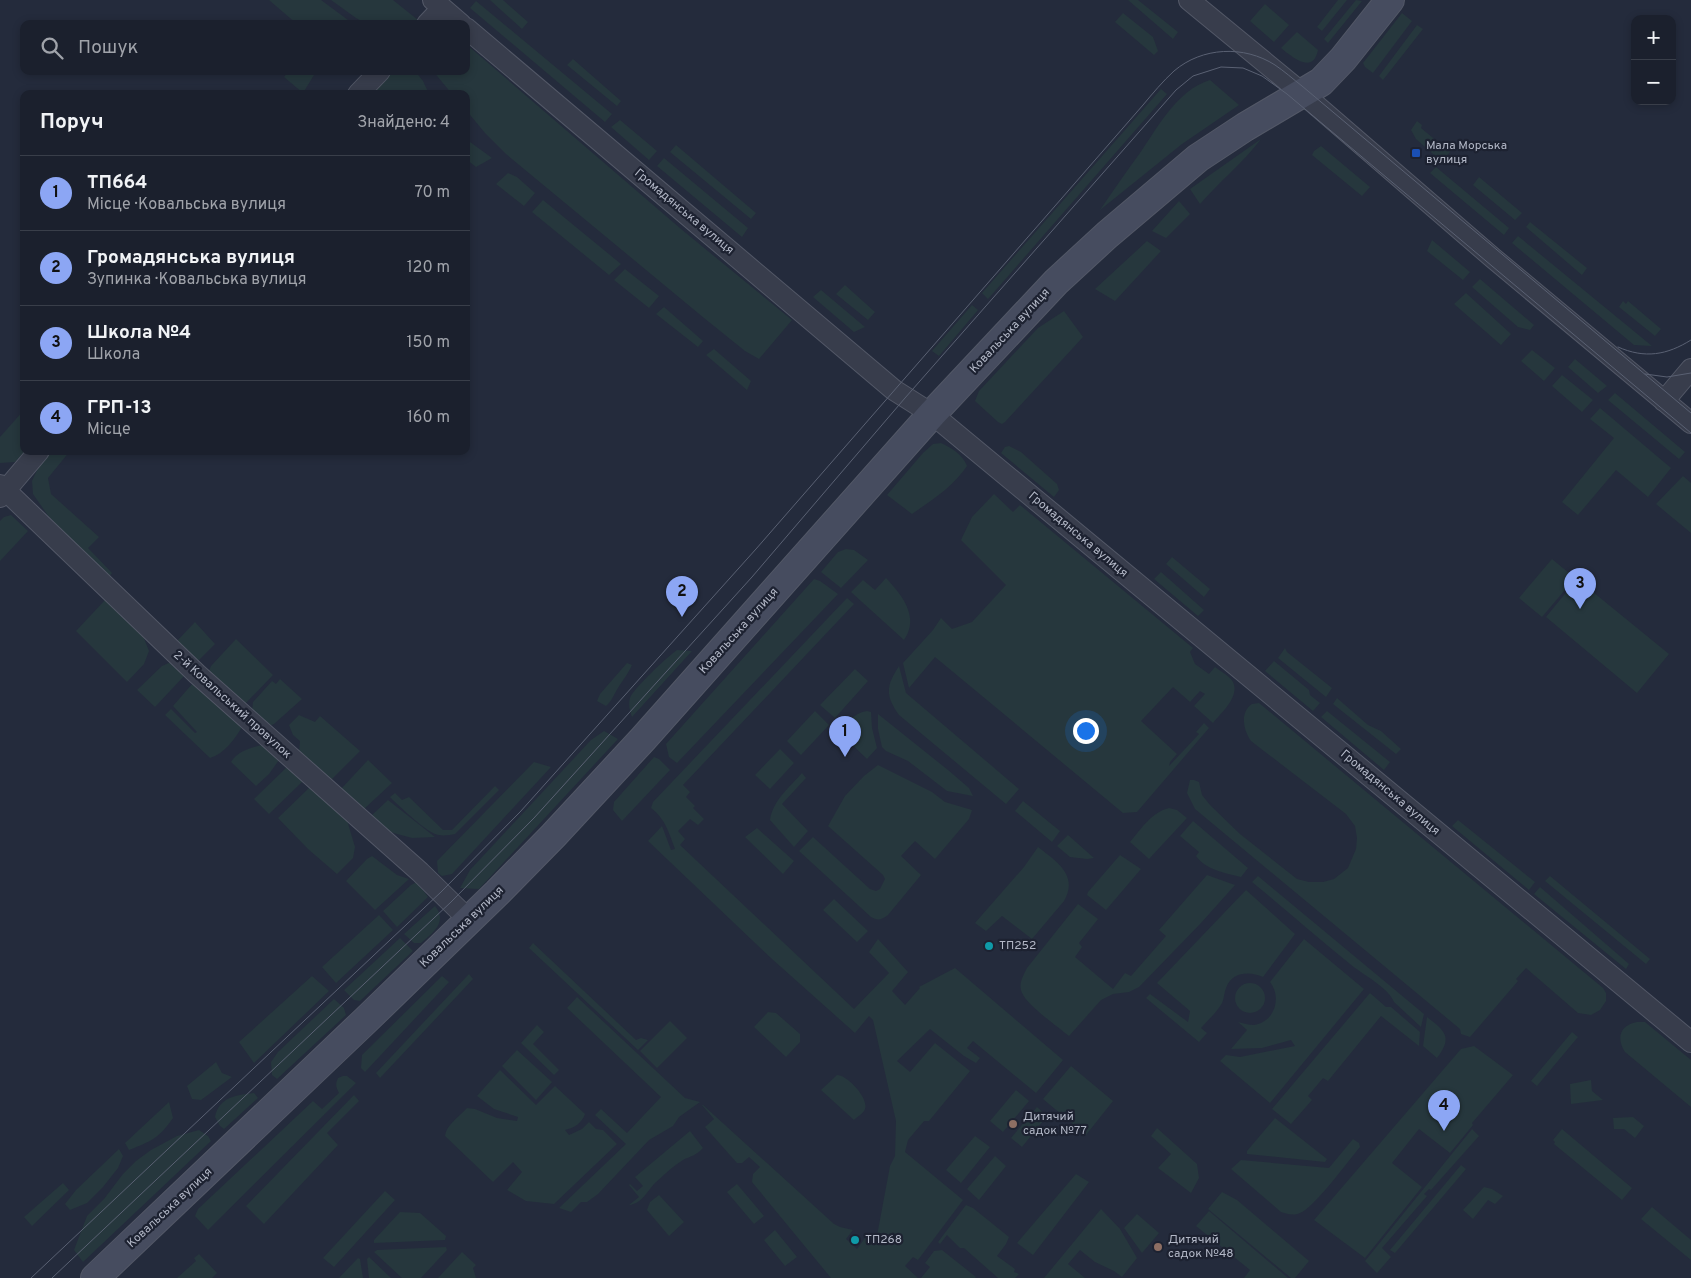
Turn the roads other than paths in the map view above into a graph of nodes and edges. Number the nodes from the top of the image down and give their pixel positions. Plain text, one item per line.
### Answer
1 (1189, 0) edge
2 (1390, 0) edge
3 (437, 4) edge
4 (429, 20) edge
5 (456, 20) edge
6 (470, 31) edge
7 (376, 75) edge
8 (362, 90) edge
9 (1302, 94) junction
10 (1691, 369) edge
11 (1664, 401) junction
12 (932, 414) junction
13 (1691, 423) edge
14 (35, 455) edge
15 (2, 491) edge
16 (469, 920) junction
17 (1691, 1042) edge
18 (95, 1278) edge

1 - 9 street
2 - 9 street, Ковальська вулиця
3 - 4 street
3 - 5 street
6 - 12 street, Громадянська вулиця
7 - 8 street
9 - 11 street
9 - 12 street, Ковальська вулиця
10 - 11 street
11 - 13 street
12 - 16 street, Ковальська вулиця
12 - 17 street, Громадянська вулиця
14 - 15 street
15 - 16 street, 2-й Ковальський провулок
16 - 18 street, Ковальська вулиця

